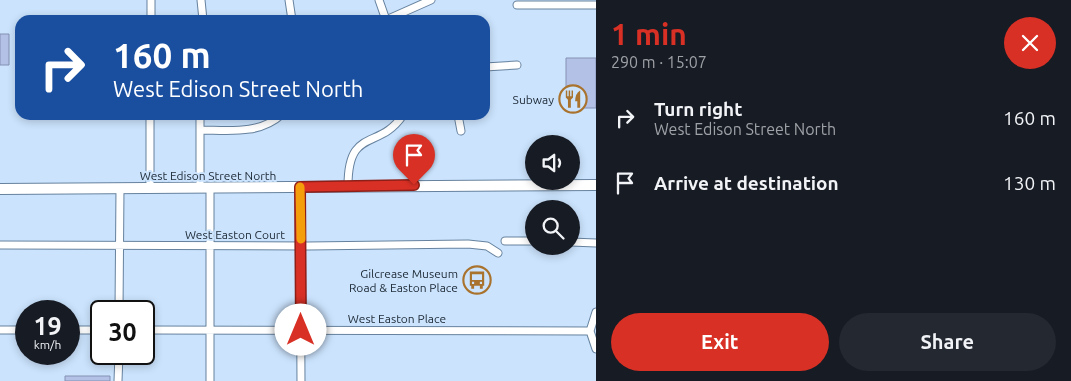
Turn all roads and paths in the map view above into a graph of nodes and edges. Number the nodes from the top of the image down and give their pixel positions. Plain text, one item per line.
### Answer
1 (151, 0) edge
2 (201, 0) edge
3 (289, 0) edge
4 (379, 0) edge
5 (431, 0) edge
6 (570, 3) edge
7 (517, 5) dead end
8 (596, 5) edge
9 (151, 15) edge
10 (202, 15) edge
11 (291, 15) edge
12 (384, 15) edge
13 (397, 15) edge
14 (517, 65) dead end
15 (490, 67) edge
16 (150, 120) edge
17 (200, 120) edge
18 (275, 120) edge
19 (398, 120) edge
20 (459, 120) edge
21 (200, 130) junction
22 (461, 131) dead end
23 (596, 184) edge
24 (348, 186) junction
25 (205, 187) junction
26 (300, 187) junction
27 (0, 188) edge
28 (120, 188) junction
29 (150, 188) junction
30 (505, 241) dead end
31 (525, 241) edge
32 (580, 242) edge
33 (596, 243) edge
34 (0, 245) edge
35 (119, 245) junction
36 (210, 245) junction
37 (301, 246) junction
38 (498, 254) dead end
39 (119, 300) edge
40 (596, 312) edge
41 (210, 329) junction
42 (0, 330) edge
43 (15, 330) edge
44 (155, 330) edge
45 (301, 330) junction
46 (590, 331) junction
47 (596, 348) edge
48 (119, 365) edge
49 (118, 381) edge
50 (210, 381) edge
51 (301, 381) edge

1 - 9 street
2 - 10 street
3 - 11 street
4 - 12 street
5 - 13 street
6 - 7 street
6 - 8 street
14 - 15 street
16 - 29 street
17 - 21 street
18 - 21 street
19 - 24 street
20 - 22 street
21 - 25 street
23 - 24 main road, West Edison Street North
24 - 26 main road, West Edison Street North
25 - 26 main road, West Edison Street North
25 - 29 main road, West Edison Street North
25 - 36 street
26 - 37 street
27 - 28 main road, West Edison Street North
28 - 29 main road, West Edison Street North
28 - 35 street
30 - 31 street
32 - 33 street
34 - 35 street, West Easton Court
35 - 36 street, West Easton Court
35 - 39 street
36 - 37 street, West Easton Court
36 - 41 street
37 - 38 street, West Easton Court
37 - 45 street
40 - 46 street
41 - 44 street, West Easton Place
41 - 45 street, West Easton Place
41 - 50 street
42 - 43 street
45 - 46 street, West Easton Place
45 - 51 street
46 - 47 street
48 - 49 street

